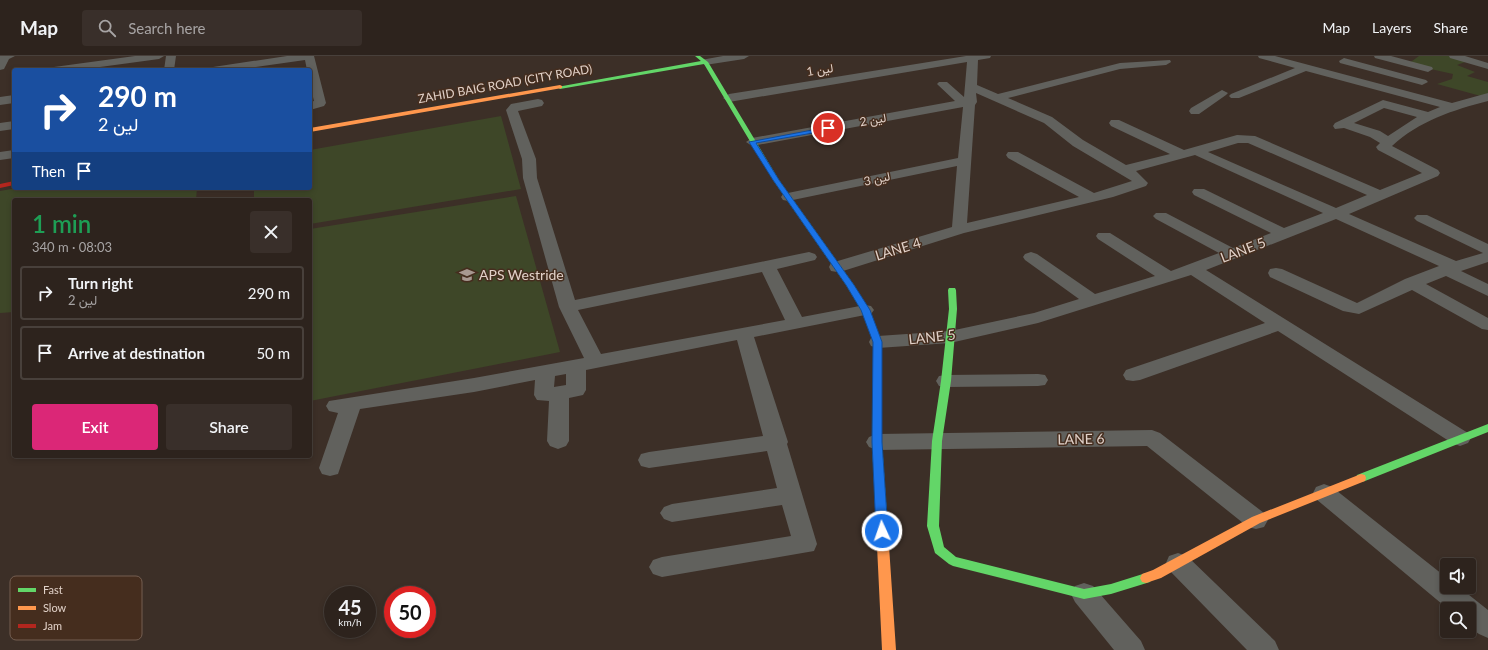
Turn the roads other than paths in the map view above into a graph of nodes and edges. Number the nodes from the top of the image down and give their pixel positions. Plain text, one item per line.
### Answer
1 (10, 56) edge
2 (159, 56) edge
3 (171, 56) edge
4 (309, 56) edge
5 (684, 56) edge
6 (744, 56) edge
7 (906, 56) edge
8 (1263, 56) edge
9 (1379, 56) edge
10 (1411, 56) edge
11 (1454, 56) edge
12 (980, 57) edge
13 (701, 59) edge
14 (1166, 62) dead end
15 (1401, 62) junction
16 (1488, 66) edge
17 (920, 67) junction
18 (70, 68) edge
19 (169, 68) edge
20 (228, 68) edge
21 (310, 68) edge
22 (1304, 68) junction
23 (662, 69) junction
24 (1428, 69) dead end
25 (1319, 72) junction
26 (2, 74) edge
27 (691, 75) dead end
28 (705, 79) dead end
29 (312, 80) edge
30 (1422, 82) dead end
31 (719, 83) junction
32 (943, 84) dead end
33 (972, 86) junction
34 (1222, 93) dead end
35 (1235, 96) dead end
36 (999, 97) junction
37 (1488, 97) edge
38 (729, 98) junction
39 (12, 99) edge
40 (0, 101) edge
41 (538, 103) dead end
42 (968, 103) junction
43 (312, 105) edge
44 (1452, 107) junction
45 (1195, 110) dead end
46 (1427, 116) junction
47 (1114, 123) dead end
48 (12, 124) edge
49 (0, 127) edge
50 (312, 130) edge
51 (752, 142) junction
52 (1388, 142) junction
53 (1190, 153) junction
54 (12, 154) edge
55 (1013, 155) dead end
56 (0, 156) edge
57 (966, 160) junction
58 (1124, 170) junction
59 (12, 183) edge
60 (0, 186) edge
61 (1199, 192) dead end
62 (1379, 196) junction
63 (788, 197) junction
64 (1092, 198) junction
65 (1336, 214) junction
66 (1161, 216) dead end
67 (1422, 218) dead end
68 (959, 230) junction
69 (1284, 234) junction
70 (1104, 236) dead end
71 (1488, 250) edge
72 (1233, 254) junction
73 (809, 256) dead end
74 (1031, 257) dead end
75 (1488, 257) edge
76 (767, 266) junction
77 (837, 267) junction
78 (1449, 268) junction
79 (1193, 269) junction
80 (1276, 273) dead end
81 (1169, 277) junction
82 (1411, 283) junction
83 (952, 290) dead end
84 (1488, 291) edge
85 (1093, 301) junction
86 (568, 307) junction
87 (865, 310) junction
88 (796, 323) junction
89 (1280, 324) junction
90 (1488, 325) edge
91 (744, 333) junction
92 (950, 337) junction
93 (878, 342) junction
94 (586, 363) junction
95 (544, 371) junction
96 (1133, 375) dead end
97 (1038, 380) dead end
98 (946, 381) junction
99 (560, 392) junction
100 (1488, 428) edge
101 (1460, 438) junction
102 (558, 441) dead end
103 (937, 441) junction
104 (777, 442) junction
105 (877, 442) junction
106 (649, 460) dead end
107 (330, 468) dead end
108 (1324, 492) junction
109 (791, 495) junction
110 (672, 513) dead end
111 (1256, 520) junction
112 (1178, 563) junction
113 (662, 567) dead end
114 (1084, 594) junction
115 (1458, 602) edge
116 (1476, 616) edge
117 (1488, 626) edge
118 (889, 650) edge
119 (1131, 650) edge
120 (1265, 650) edge

1 - 26 street
2 - 18 street
3 - 19 street
4 - 20 street
4 - 21 street
5 - 23 main road
6 - 13 street
7 - 17 street
8 - 22 street
9 - 15 street
10 - 15 street
11 - 16 street
12 - 17 street, لین 1
12 - 33 street
13 - 23 main road, ZAHID BAIG ROAD (CITY ROAD)
13 - 31 main road
14 - 36 street
15 - 24 street
17 - 38 street, لین 1
22 - 25 street
22 - 35 street
23 - 27 main road
23 - 50 main road, ZAHID BAIG ROAD (CITY ROAD)
25 - 30 street
25 - 44 street
28 - 31 main road
29 - 43 street
31 - 38 main road
32 - 42 street
33 - 36 street
33 - 42 street
34 - 45 street
36 - 58 street
37 - 44 street
38 - 51 main road
39 - 40 street
41 - 86 street
42 - 51 street, لین 2
42 - 57 street
44 - 46 street
46 - 52 street
46 - 52 street
47 - 53 street
48 - 49 street
51 - 63 main road
52 - 62 street, LANE 5
53 - 58 street
53 - 62 street
53 - 65 street
54 - 56 street
55 - 64 street
57 - 63 street, لین 3
57 - 68 street
58 - 64 street, LANE 4
59 - 60 main road
61 - 69 street
62 - 65 street, LANE 5
63 - 77 main road
64 - 68 street, LANE 4
65 - 69 street, LANE 5
65 - 78 street
66 - 72 street
67 - 71 street
68 - 77 street, LANE 4
69 - 72 street, LANE 5
70 - 81 street
72 - 79 street, LANE 5
73 - 76 street
74 - 85 street
75 - 78 street
76 - 86 street
76 - 88 street
77 - 87 main road
78 - 82 street
78 - 84 street
79 - 81 street, LANE 5
79 - 89 street
80 - 82 street
81 - 85 street, LANE 5
82 - 90 street
83 - 92 main road
85 - 92 street, LANE 5
86 - 94 street
87 - 88 street
87 - 93 main road
88 - 91 street
89 - 96 street
89 - 101 street
91 - 94 street
91 - 104 street
92 - 93 street, LANE 5
92 - 98 main road
93 - 105 main road
94 - 95 street
94 - 99 street
95 - 99 street
95 - 107 street
97 - 98 street
98 - 103 main road
99 - 102 street
100 - 101 main road
101 - 108 main road
103 - 105 street, LANE 6
103 - 111 street, LANE 6
103 - 114 main road
104 - 106 street
104 - 109 street
105 - 118 main road
108 - 111 main road
108 - 115 street
109 - 110 street
109 - 113 street
111 - 112 main road
112 - 114 main road
112 - 120 street
114 - 119 street
116 - 117 street

